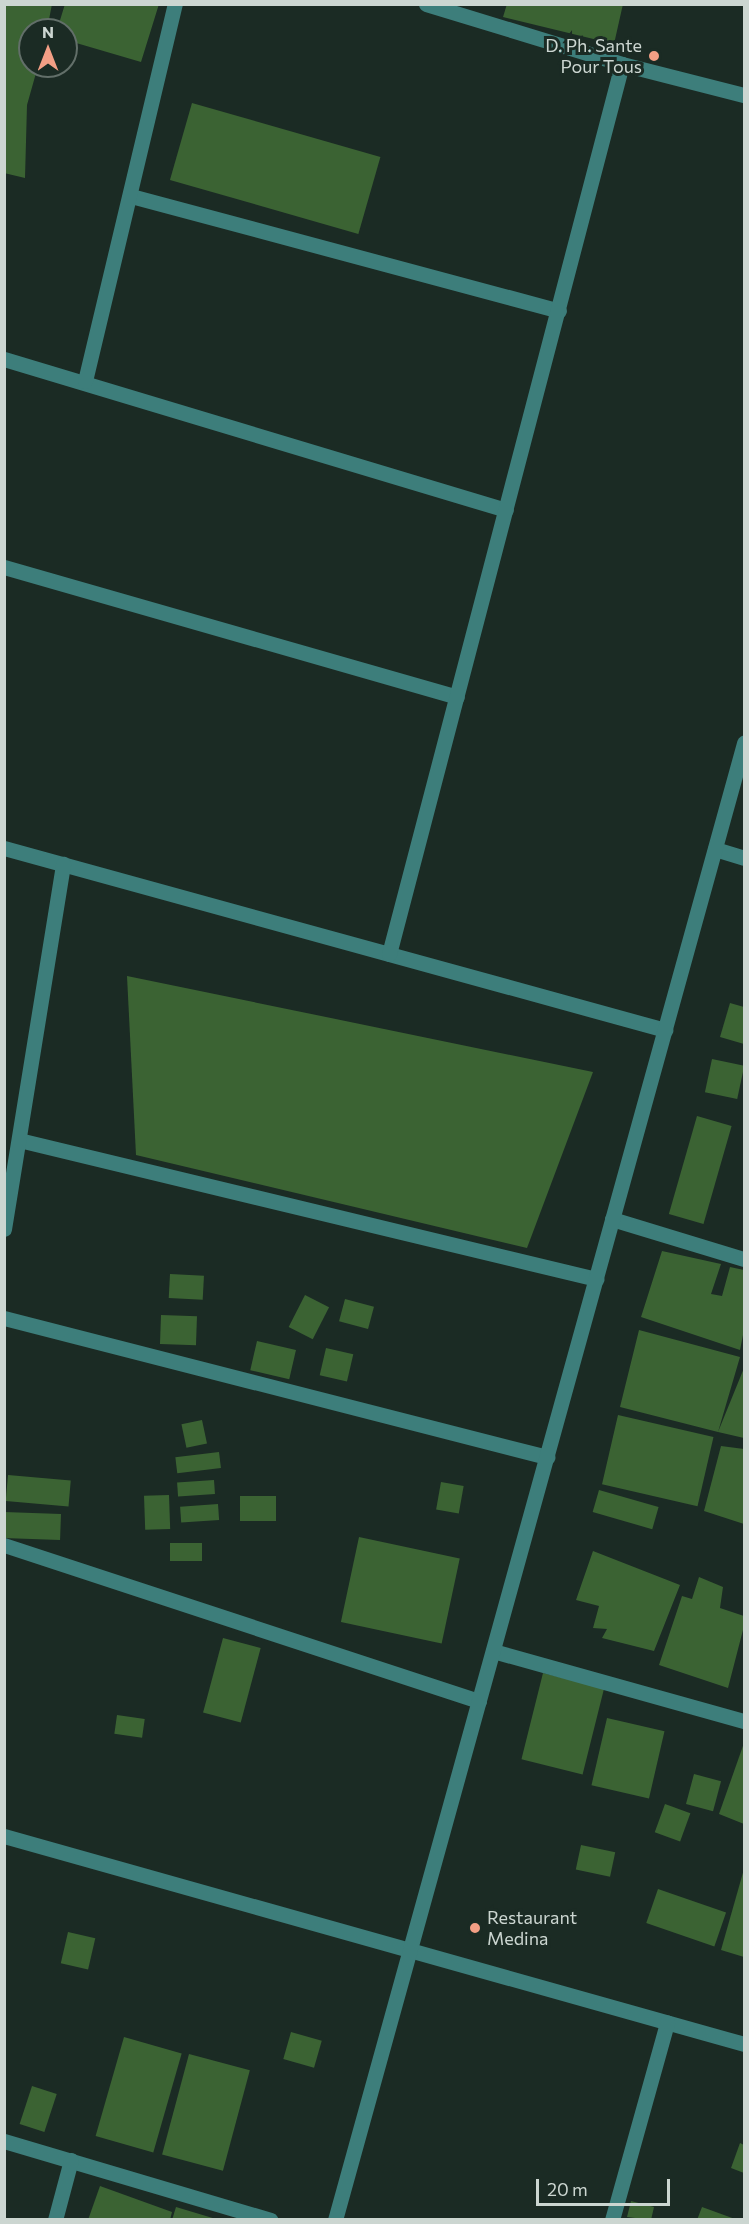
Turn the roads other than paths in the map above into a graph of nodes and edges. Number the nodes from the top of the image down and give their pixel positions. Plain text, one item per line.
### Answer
1 (175, 4) edge
2 (426, 4) edge
3 (622, 64) junction
4 (744, 95) edge
5 (131, 196) junction
6 (559, 311) junction
7 (4, 358) edge
8 (85, 381) junction
9 (506, 510) junction
10 (4, 567) edge
11 (457, 697) junction
12 (744, 743) edge
13 (4, 848) edge
14 (715, 849) junction
15 (744, 858) edge
16 (63, 864) junction
17 (389, 954) junction
18 (665, 1030) junction
19 (19, 1140) junction
20 (6, 1209) edge
21 (612, 1220) junction
22 (4, 1229) edge
23 (744, 1258) edge
24 (596, 1279) junction
25 (4, 1318) edge
26 (547, 1457) junction
27 (4, 1545) edge
28 (493, 1651) junction
29 (479, 1701) junction
30 (744, 1721) edge
31 (4, 1836) edge
32 (409, 1950) junction
33 (667, 2022) junction
34 (744, 2044) edge
35 (4, 2140) edge
36 (71, 2160) junction
37 (55, 2220) edge
38 (271, 2220) edge
39 (335, 2220) edge
40 (612, 2220) edge

1 - 5 street
2 - 3 street
3 - 4 street
3 - 6 street
5 - 6 street
5 - 8 street
6 - 9 street
7 - 8 street
8 - 9 street
9 - 11 street
10 - 11 street
11 - 17 street
12 - 14 street
13 - 16 street
14 - 15 street
14 - 18 street
16 - 17 street
16 - 19 street
17 - 18 street
18 - 21 street
19 - 20 street
19 - 24 street
20 - 22 street
21 - 23 street
21 - 24 street
24 - 26 street
25 - 26 street
26 - 28 street
27 - 29 street
28 - 29 street
28 - 30 street
29 - 32 street
31 - 32 street
32 - 33 street
32 - 39 street
33 - 34 street
33 - 40 street
35 - 36 street
36 - 37 street
36 - 38 street

